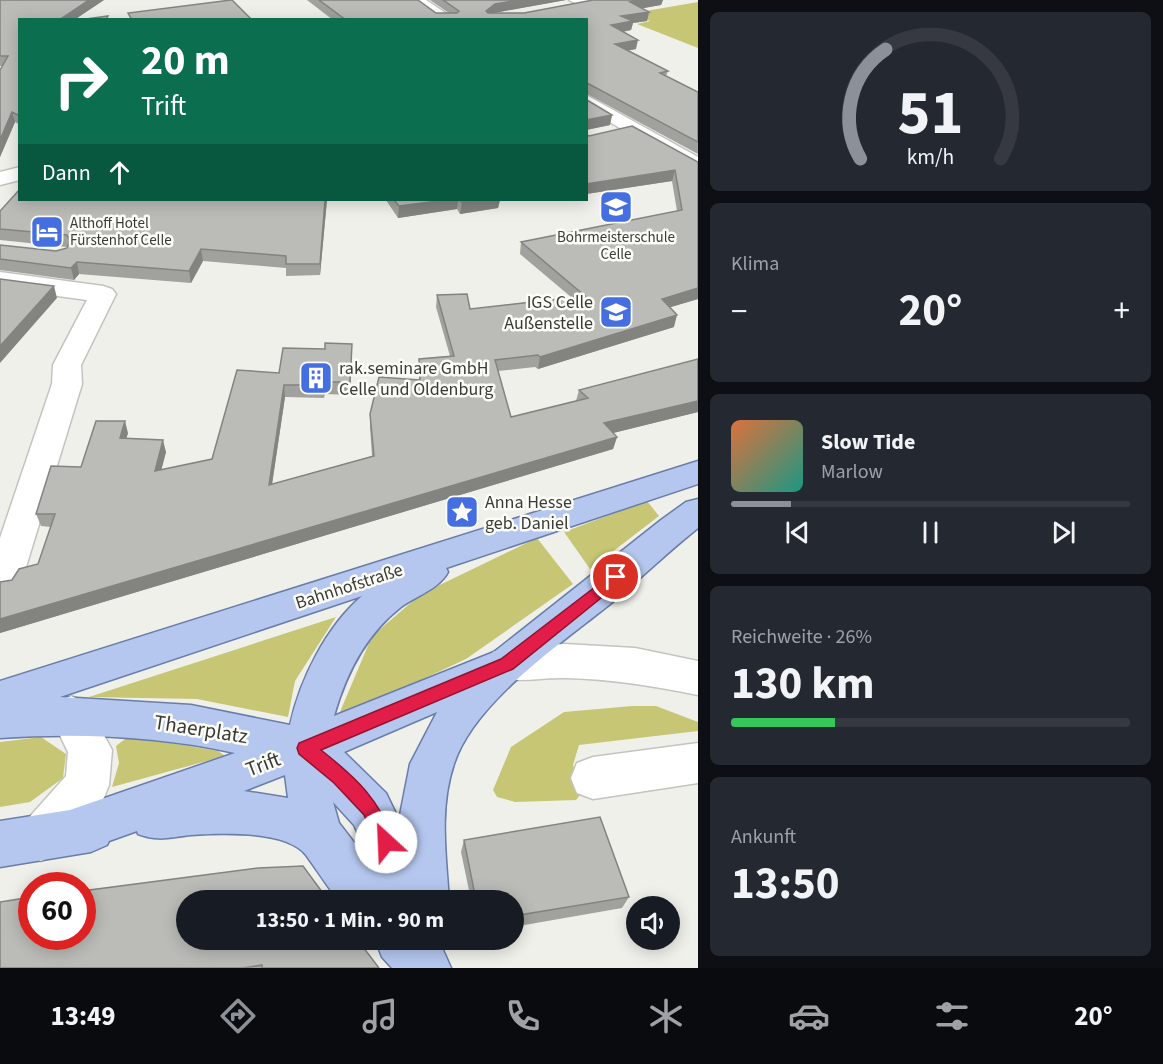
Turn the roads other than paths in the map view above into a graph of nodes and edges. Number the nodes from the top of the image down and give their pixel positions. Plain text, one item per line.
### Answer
1 (416, 0) edge
2 (604, 0) edge
3 (579, 2) edge
4 (560, 7) edge
5 (446, 18) edge
6 (588, 101) edge
7 (633, 128) junction
8 (610, 133) edge
9 (698, 166) edge
10 (18, 174) edge
11 (0, 179) edge
12 (0, 280) edge
13 (698, 472) edge
14 (698, 511) edge
15 (542, 522) junction
16 (4, 580) edge
17 (507, 664) junction
18 (698, 678) edge
19 (0, 699) edge
20 (71, 715) junction
21 (0, 718) edge
22 (306, 748) junction
23 (698, 763) edge
24 (592, 778) dead end
25 (321, 837) junction
26 (37, 838) edge
27 (361, 890) edge
28 (408, 890) edge
29 (424, 890) edge
30 (409, 950) edge
31 (437, 950) edge
32 (425, 968) edge
33 (446, 968) edge

1 - 5 street
2 - 3 street
3 - 4 street
6 - 7 street
7 - 8 street
7 - 9 street
10 - 11 street
12 - 16 street
13 - 15 main road, Bahnhofstraße
14 - 17 main road
15 - 19 main road, Bahnhofstraße
15 - 22 main road
17 - 18 street, Trift
17 - 22 main road, Trift
17 - 29 main road
20 - 21 main road, Thaerplatz
20 - 22 main road, Thaerplatz
20 - 26 street
22 - 25 main road
22 - 26 main road, Trift
22 - 28 main road
23 - 24 street
25 - 26 main road
25 - 27 main road
30 - 32 main road
31 - 33 main road

